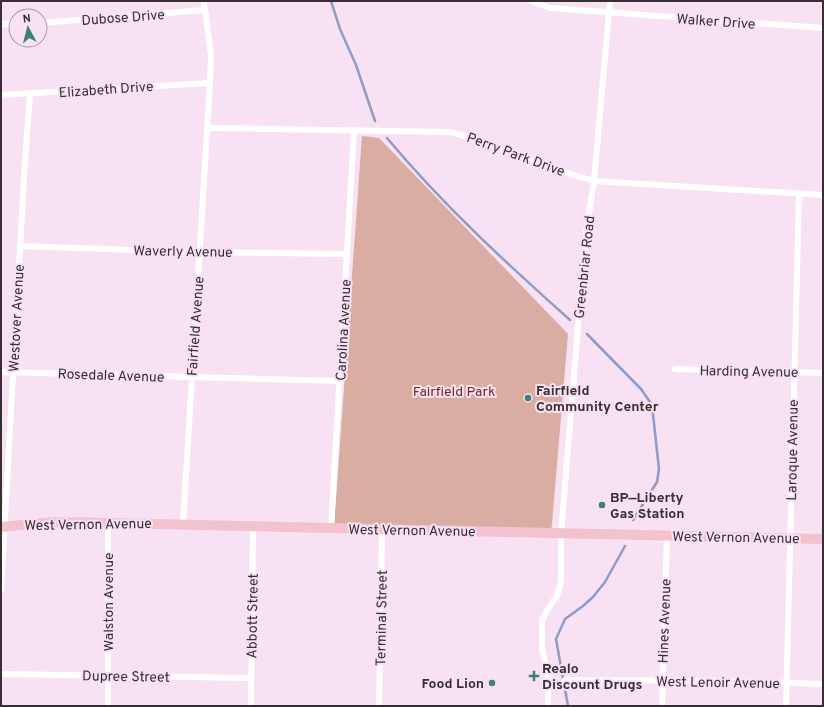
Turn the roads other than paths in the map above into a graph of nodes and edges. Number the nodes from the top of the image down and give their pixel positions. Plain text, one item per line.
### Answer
1 (204, 1) edge
2 (531, 1) edge
3 (610, 1) edge
4 (205, 10) junction
5 (610, 12) junction
6 (48, 22) edge
7 (823, 28) edge
8 (210, 83) junction
9 (30, 93) junction
10 (1, 95) edge
11 (208, 128) junction
12 (354, 131) junction
13 (594, 181) junction
14 (799, 193) junction
15 (823, 195) edge
16 (20, 246) junction
17 (200, 252) junction
18 (346, 254) junction
19 (675, 369) dead end
20 (1, 372) edge
21 (794, 372) junction
22 (13, 373) junction
23 (823, 373) edge
24 (192, 377) junction
25 (340, 380) junction
26 (108, 523) junction
27 (183, 524) junction
28 (253, 526) junction
29 (3, 527) edge
30 (331, 528) junction
31 (382, 529) junction
32 (561, 533) junction
33 (667, 535) junction
34 (790, 538) junction
35 (823, 539) edge
36 (1, 590) edge
37 (1, 674) edge
38 (108, 676) junction
39 (251, 678) junction
40 (565, 680) dead end
41 (662, 680) junction
42 (786, 683) junction
43 (823, 684) edge
44 (108, 706) edge
45 (251, 706) edge
46 (379, 706) edge
47 (548, 706) edge
48 (662, 706) edge
49 (786, 706) edge

1 - 4 street, Fairfield Avenue
2 - 5 street, Walker Drive
3 - 5 street, Greenbriar Road
4 - 6 street, Dubose Drive
4 - 8 street, Fairfield Avenue
5 - 7 street, Walker Drive
5 - 13 street, Greenbriar Road
8 - 9 street, Elizabeth Drive
8 - 11 street, Fairfield Avenue
9 - 10 street, Elizabeth Drive
9 - 16 street, Westover Avenue
11 - 12 street, Perry Park Drive
11 - 17 street, Fairfield Avenue
12 - 13 street, Perry Park Drive
12 - 18 street, Carolina Avenue
13 - 14 street, Perry Park Drive
13 - 32 street, Greenbriar Road
14 - 15 street, Perry Park Drive
14 - 21 street, Laroque Avenue
16 - 17 street, Waverly Avenue
16 - 22 street, Westover Avenue
17 - 18 street, Waverly Avenue
17 - 24 street, Fairfield Avenue
18 - 25 street, Carolina Avenue
19 - 21 street, Harding Avenue
20 - 22 street, Rosedale Avenue
21 - 23 street, Harding Avenue
21 - 34 street, Laroque Avenue
22 - 24 street, Rosedale Avenue
22 - 29 street, Westover Avenue
24 - 25 street, Rosedale Avenue
24 - 27 street, Fairfield Avenue
25 - 30 street, Carolina Avenue
26 - 27 main road, West Vernon Avenue
26 - 29 main road, West Vernon Avenue
26 - 38 street, Walston Avenue
27 - 28 main road, West Vernon Avenue
28 - 30 main road, West Vernon Avenue
28 - 39 street, Abbott Street
29 - 36 street, Westover Avenue
30 - 31 main road, West Vernon Avenue
31 - 32 main road, West Vernon Avenue
31 - 46 street, Terminal Street
32 - 33 main road, West Vernon Avenue
32 - 47 street, Greenbriar Road
33 - 34 main road, West Vernon Avenue
33 - 41 street, Hines Avenue
34 - 35 main road, West Vernon Avenue
34 - 42 street, Laroque Avenue
37 - 38 street, Dupree Street
38 - 39 street, Dupree Street
38 - 44 street, Walston Avenue
39 - 45 street, Abbott Street
40 - 41 street, West Lenoir Avenue
41 - 42 street, West Lenoir Avenue
41 - 48 street, Hines Avenue
42 - 43 street, West Lenoir Avenue
42 - 49 street, Laroque Avenue

